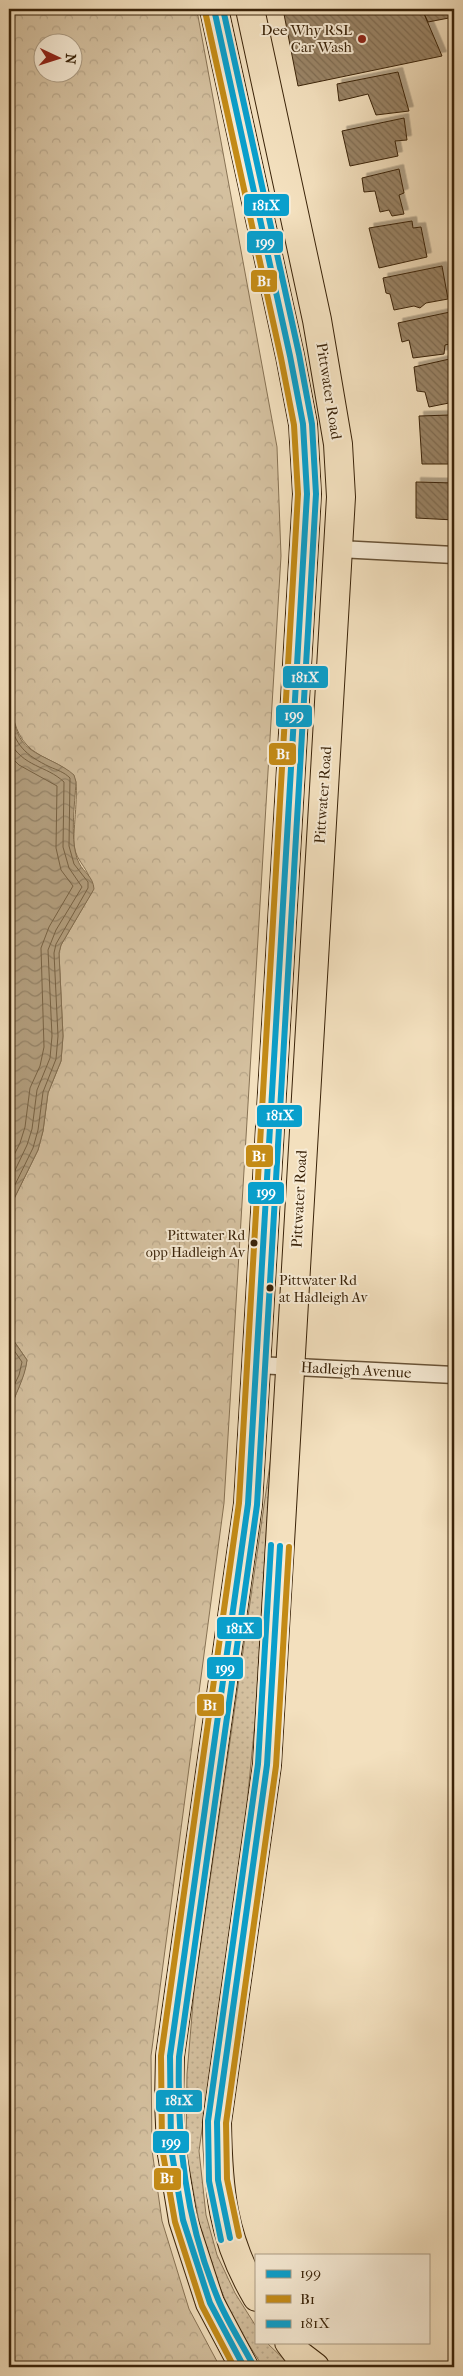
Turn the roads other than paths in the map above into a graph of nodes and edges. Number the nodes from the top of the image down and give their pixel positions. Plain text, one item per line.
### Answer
1 (214, 9) edge
2 (250, 9) edge
3 (339, 549) junction
4 (454, 556) edge
5 (258, 1366) junction
6 (290, 1366) junction
7 (454, 1375) edge
8 (255, 2294) edge
9 (290, 2344) edge
10 (244, 2367) edge
11 (315, 2367) edge

1 - 5 highway, Pittwater Road
2 - 3 highway, Pittwater Road
3 - 4 street
3 - 6 highway, Pittwater Road
5 - 6 street, Hadleigh Avenue
5 - 10 highway, Pittwater Road
6 - 7 street, Hadleigh Avenue
6 - 8 highway, Pittwater Road
9 - 11 highway

